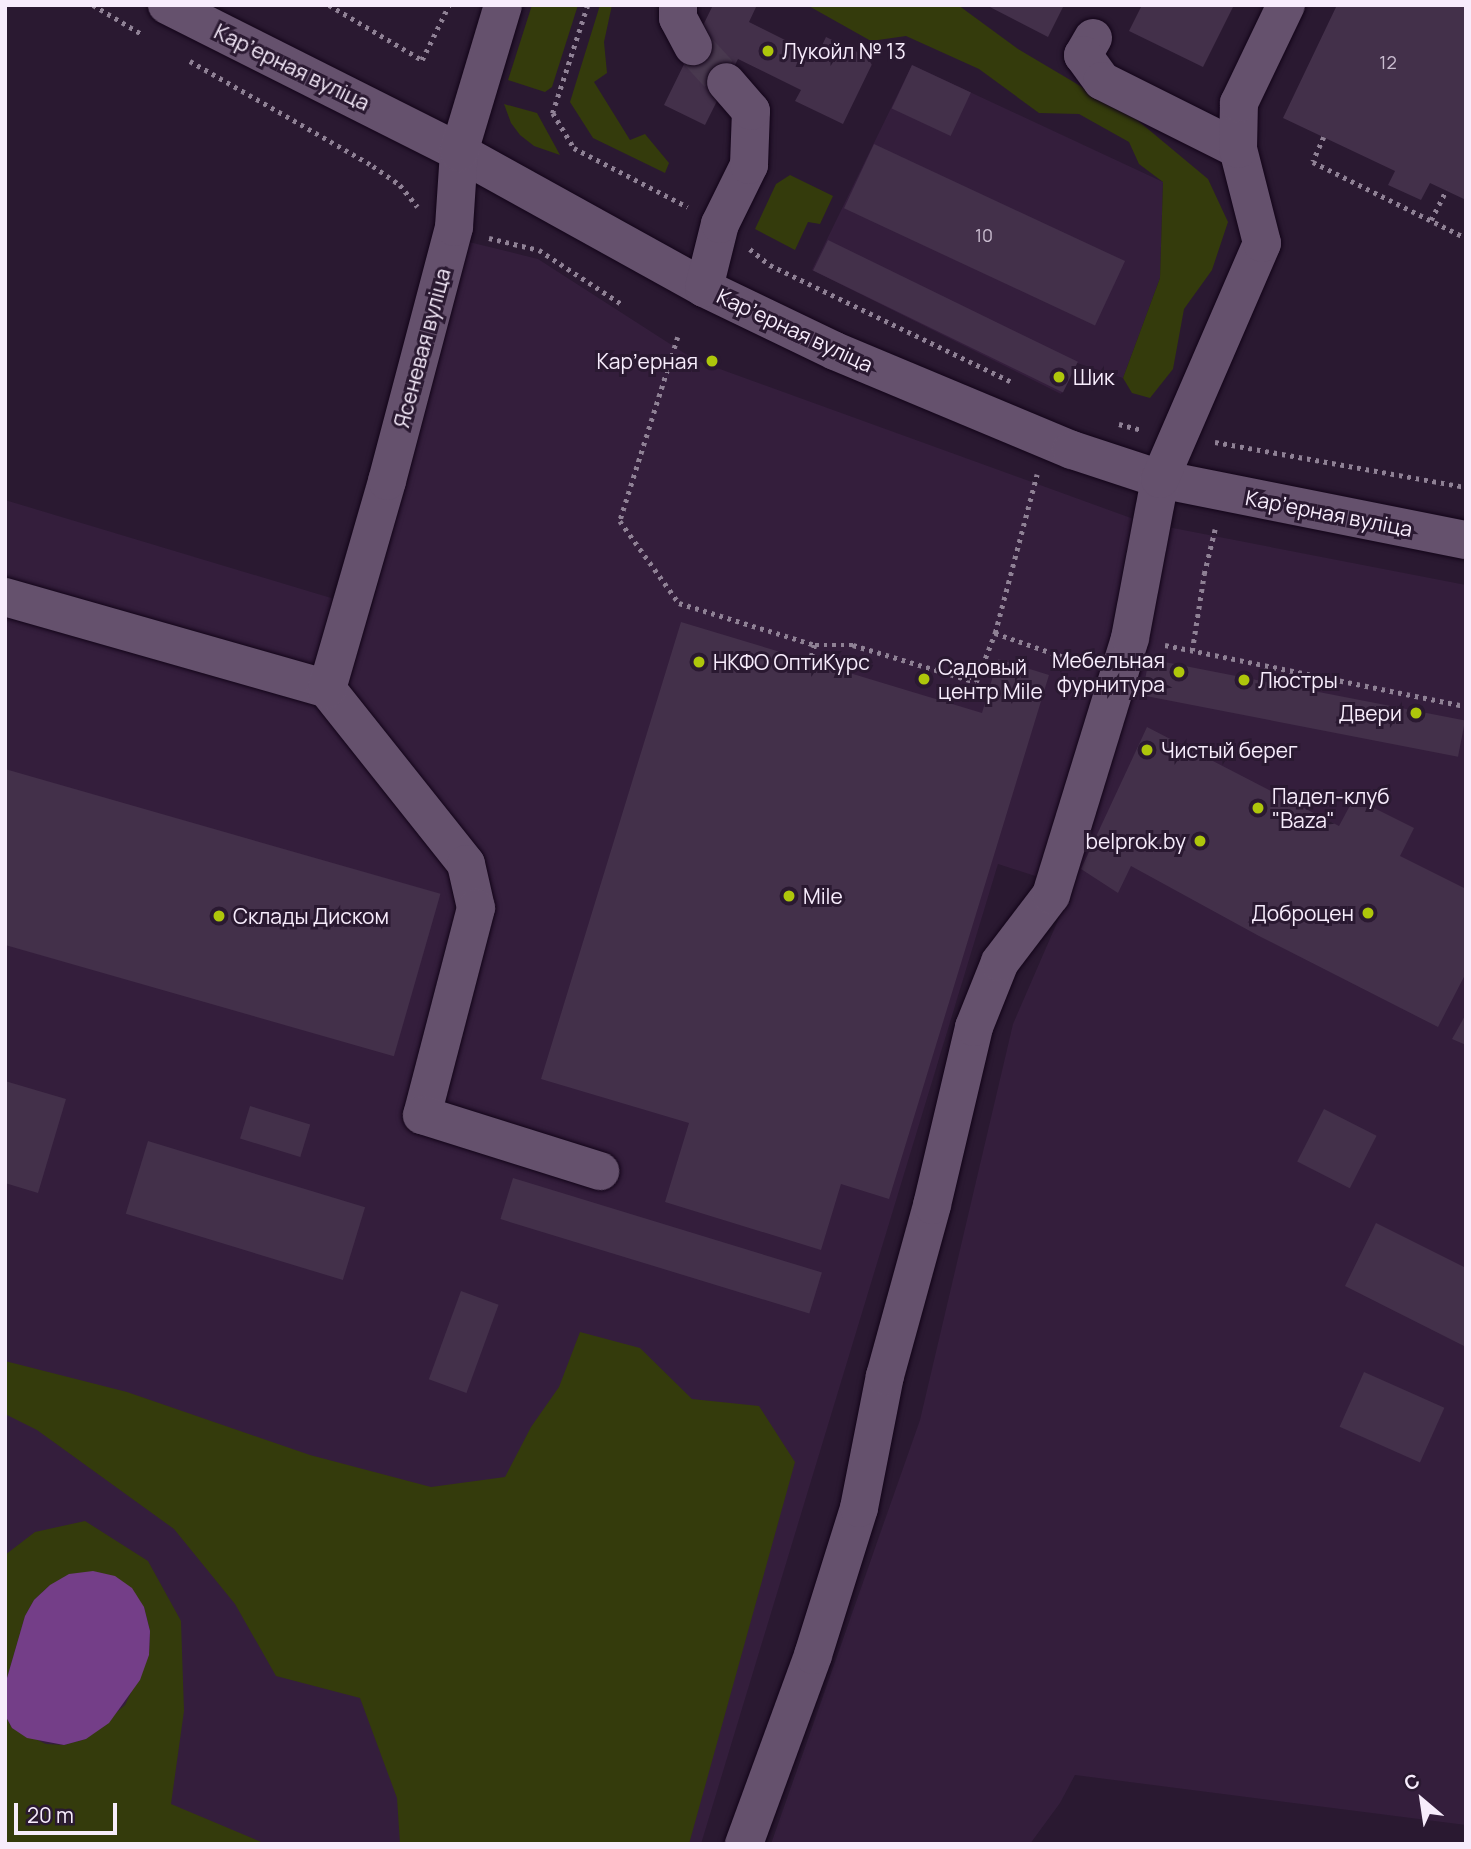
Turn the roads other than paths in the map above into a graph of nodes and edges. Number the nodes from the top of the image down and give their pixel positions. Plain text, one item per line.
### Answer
1 (503, 5) edge
2 (678, 5) edge
3 (1286, 5) edge
4 (159, 22) edge
5 (1093, 38) dead end
6 (693, 46) tunnel mouth
7 (726, 82) tunnel mouth
8 (1238, 149) junction
9 (459, 152) junction
10 (704, 288) junction
11 (1160, 479) junction
12 (1466, 540) edge
13 (5, 597) edge
14 (327, 689) junction
15 (600, 1171) dead end
16 (744, 1844) edge

1 - 9 street, Ясеневая вуліца
2 - 6 street
3 - 8 street
4 - 9 street, Карʼерная вуліца
5 - 8 street
7 - 10 street
8 - 11 street
9 - 10 street, Карʼерная вуліца
9 - 14 street, Ясеневая вуліца
10 - 11 street, Карʼерная вуліца
11 - 12 street, Карʼерная вуліца
11 - 16 street
13 - 14 street
14 - 15 street

